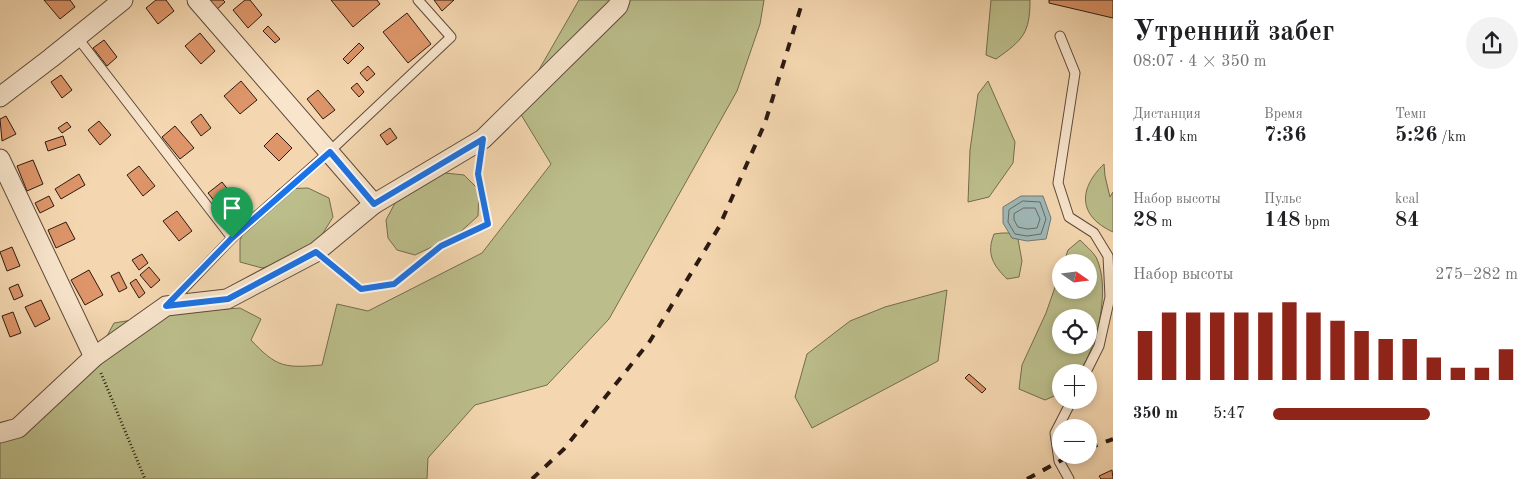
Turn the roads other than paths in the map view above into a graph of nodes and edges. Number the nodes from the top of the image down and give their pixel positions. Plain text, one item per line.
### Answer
1 (123, 0) edge
2 (197, 0) edge
3 (418, 0) edge
4 (620, 0) edge
5 (1060, 36) dead end
6 (77, 38) junction
7 (0, 97) edge
8 (330, 152) junction
9 (0, 159) edge
10 (374, 204) junction
11 (232, 238) junction
12 (166, 306) junction
13 (94, 357) junction
14 (1090, 364) edge
15 (1067, 409) edge
16 (0, 434) edge
17 (1069, 479) edge

1 - 6 street
2 - 8 street
3 - 8 lane
4 - 10 street
5 - 14 lane
6 - 7 street
6 - 11 lane
8 - 10 street
8 - 11 lane
9 - 13 street
10 - 12 street
11 - 12 lane
12 - 13 street
13 - 16 street
15 - 17 lane

